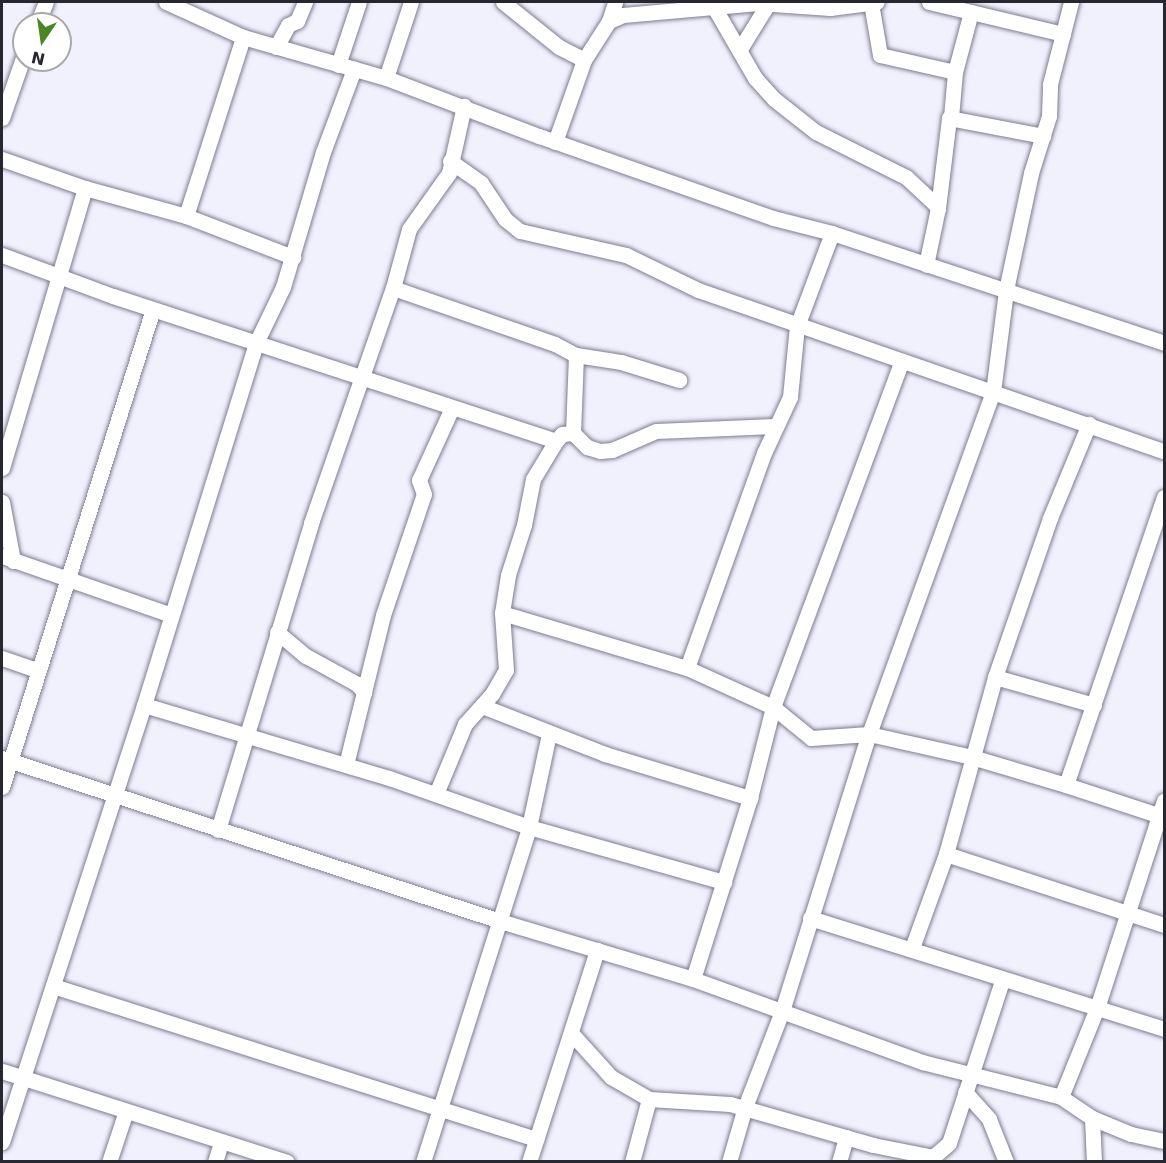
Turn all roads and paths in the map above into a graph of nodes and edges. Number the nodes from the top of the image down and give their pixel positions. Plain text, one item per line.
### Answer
1 (166, 2) edge
2 (305, 2) edge
3 (359, 2) edge
4 (411, 2) edge
5 (503, 2) edge
6 (615, 2) edge
7 (768, 2) edge
8 (874, 2) edge
9 (928, 2) edge
10 (1071, 2) edge
11 (713, 4) edge
12 (831, 5) edge
13 (186, 6) edge
14 (972, 12) junction
15 (609, 21) junction
16 (1063, 34) junction
17 (243, 37) junction
18 (276, 47) junction
19 (740, 49) junction
20 (584, 60) junction
21 (338, 65) junction
22 (354, 69) junction
23 (18, 72) edge
24 (955, 72) junction
25 (386, 78) junction
26 (464, 106) junction
27 (951, 117) junction
28 (2, 118) edge
29 (1043, 136) junction
30 (555, 142) junction
31 (2, 159) edge
32 (450, 161) junction
33 (85, 188) junction
34 (938, 208) junction
35 (186, 216) junction
36 (832, 232) junction
37 (2, 255) edge
38 (293, 257) junction
39 (926, 265) junction
40 (57, 275) junction
41 (393, 288) junction
42 (1005, 290) junction
43 (153, 309) junction
44 (797, 326) junction
45 (1164, 342) edge
46 (256, 343) junction
47 (576, 355) junction
48 (902, 362) junction
49 (361, 379) junction
50 (679, 380) dead end
51 (993, 392) junction
52 (453, 408) junction
53 (1089, 424) junction
54 (774, 426) junction
55 (573, 433) junction
56 (556, 441) junction
57 (1164, 451) edge
58 (2, 468) edge
59 (1164, 497) edge
60 (2, 502) edge
61 (7, 559) edge
62 (67, 580) junction
63 (502, 613) junction
64 (171, 615) junction
65 (277, 632) junction
66 (2, 658) edge
67 (687, 668) junction
68 (37, 670) junction
69 (995, 677) junction
70 (364, 692) junction
71 (144, 705) junction
72 (1094, 705) junction
73 (482, 706) junction
74 (773, 707) junction
75 (549, 734) junction
76 (869, 734) junction
77 (245, 736) junction
78 (972, 757) junction
79 (6, 759) edge
80 (346, 765) junction
81 (1066, 785) junction
82 (2, 787) edge
83 (436, 794) junction
84 (114, 797) junction
85 (750, 798) junction
86 (1163, 811) edge
87 (529, 827) junction
88 (218, 830) junction
89 (946, 855) junction
90 (724, 882) junction
91 (1128, 913) junction
92 (810, 918) junction
93 (500, 921) junction
94 (1164, 925) edge
95 (912, 948) junction
96 (597, 950) junction
97 (693, 979) junction
98 (1002, 981) junction
99 (53, 986) junction
100 (1096, 1008) junction
101 (782, 1011) junction
102 (1164, 1029) edge
103 (572, 1034) junction
104 (2, 1071) edge
105 (970, 1073) junction
106 (24, 1077) junction
107 (964, 1092) junction
108 (1061, 1097) junction
109 (649, 1099) junction
110 (745, 1107) junction
111 (441, 1108) junction
112 (126, 1111) junction
113 (1092, 1118) junction
114 (846, 1137) junction
115 (536, 1139) junction
116 (1164, 1141) edge
117 (2, 1142) edge
118 (221, 1142) junction
119 (109, 1161) edge
120 (215, 1161) edge
121 (287, 1161) edge
122 (423, 1161) edge
123 (529, 1161) edge
124 (632, 1161) edge
125 (729, 1161) edge
126 (839, 1161) edge
127 (1006, 1161) edge
128 (1094, 1161) edge

1 - 13 street
2 - 18 street
3 - 21 street
4 - 25 street
5 - 20 street
6 - 15 street
7 - 11 street
7 - 12 street
7 - 19 street
8 - 12 street
8 - 24 street
9 - 14 street
10 - 16 street
11 - 15 street
11 - 19 street
13 - 17 street
14 - 16 street
14 - 24 street
15 - 20 street
16 - 29 street
17 - 18 street
17 - 35 street
18 - 21 street
19 - 34 street
20 - 30 street
21 - 22 street
22 - 25 street
22 - 38 street
23 - 28 street
24 - 27 street
25 - 26 street
26 - 30 street
26 - 32 street
27 - 29 street
27 - 34 street
29 - 42 street
30 - 36 street
31 - 33 street
32 - 41 street
32 - 44 street
33 - 35 street
33 - 40 street
34 - 39 street
35 - 38 street
36 - 39 street
36 - 44 street
37 - 40 street
38 - 46 street
39 - 42 street
40 - 43 street
40 - 58 street
41 - 47 street
41 - 49 street
42 - 45 street
42 - 51 street
43 - 46 street
43 - 62 street
44 - 48 street
44 - 54 street
46 - 49 street
46 - 64 street
47 - 50 street
47 - 55 street
48 - 51 street
48 - 74 street
49 - 52 street
49 - 65 street
51 - 53 street
51 - 76 street
52 - 56 street
52 - 70 street
53 - 57 street
53 - 69 street
54 - 55 street
54 - 67 street
55 - 56 street
56 - 63 street
59 - 72 street
60 - 61 street
61 - 62 street
62 - 64 street
62 - 68 street
63 - 67 street
63 - 73 street
64 - 71 street
65 - 70 street
65 - 77 street
66 - 68 street
67 - 74 street
68 - 79 street
69 - 72 street
69 - 78 street
70 - 80 street
71 - 77 street
71 - 84 street
72 - 81 street
73 - 75 street
73 - 83 street
74 - 76 street
74 - 85 street
75 - 85 street
75 - 87 street
76 - 78 street
76 - 92 street
77 - 80 street
77 - 88 street
78 - 81 street
78 - 89 street
79 - 82 street
79 - 84 street
80 - 83 street
81 - 86 street
83 - 87 street
84 - 88 street
84 - 99 street
85 - 90 street
86 - 91 street
87 - 90 street
87 - 93 street
88 - 93 street
89 - 91 street
89 - 95 street
90 - 97 street
91 - 94 street
91 - 100 street
92 - 95 street
92 - 101 street
93 - 96 street
93 - 111 street
95 - 98 street
96 - 97 street
96 - 103 street
97 - 101 street
98 - 100 street
98 - 105 street
99 - 106 street
99 - 111 street
100 - 102 street
100 - 108 street
101 - 105 street
101 - 110 street
103 - 109 street
103 - 115 street
104 - 106 street
105 - 107 street
105 - 108 street
106 - 112 street
106 - 117 street
107 - 114 street
107 - 127 street
108 - 113 street
109 - 110 street
109 - 124 street
110 - 114 street
110 - 125 street
111 - 115 street
111 - 122 street
112 - 118 street
112 - 119 street
113 - 116 street
113 - 128 street
114 - 126 street
115 - 123 street
118 - 120 street
118 - 121 street

